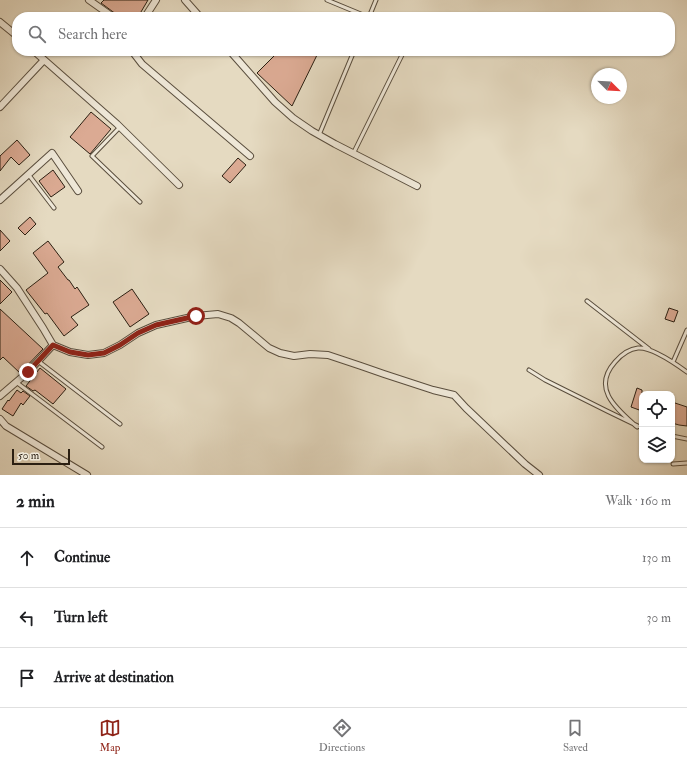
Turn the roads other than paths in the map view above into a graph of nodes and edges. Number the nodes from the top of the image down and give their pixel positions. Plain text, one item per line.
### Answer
1 (156, 0) edge
2 (185, 0) edge
3 (327, 0) edge
4 (376, 0) edge
5 (92, 1) edge
6 (106, 12) edge
7 (148, 12) edge
8 (196, 12) edge
9 (356, 12) edge
10 (370, 12) edge
11 (0, 22) edge
12 (12, 32) edge
13 (40, 56) edge
14 (136, 56) edge
15 (234, 56) edge
16 (352, 56) edge
17 (402, 56) edge
18 (44, 60) junction
19 (0, 107) edge
20 (120, 127) junction
21 (319, 135) junction
22 (353, 154) junction
23 (250, 156) dead end
24 (28, 174) junction
25 (179, 185) dead end
26 (417, 186) dead end
27 (78, 191) dead end
28 (0, 200) edge
29 (140, 202) dead end
30 (54, 208) dead end
31 (0, 269) edge
32 (587, 301) dead end
33 (687, 330) edge
34 (53, 345) junction
35 (654, 353) junction
36 (38, 361) junction
37 (673, 362) junction
38 (529, 370) dead end
39 (687, 372) edge
40 (16, 382) junction
41 (0, 396) edge
42 (0, 419) edge
43 (120, 424) dead end
44 (637, 427) joint
45 (675, 437) edge
46 (687, 439) edge
47 (102, 447) dead end
48 (687, 463) edge
49 (673, 464) dead end
50 (86, 475) edge
51 (539, 475) edge

1 - 7 street
2 - 8 street
3 - 9 lane
4 - 10 lane
5 - 6 street
11 - 12 street
13 - 18 street
14 - 23 street
15 - 21 street
16 - 21 lane
17 - 22 lane
18 - 19 street
18 - 20 street
20 - 25 street
20 - 29 lane
21 - 22 street
22 - 26 street
24 - 27 street
24 - 28 street
24 - 30 lane
31 - 34 street
32 - 35 lane
33 - 37 lane
34 - 36 street
34 - 51 street
35 - 37 lane
35 - 44 lane
36 - 40 street
36 - 43 lane
37 - 39 lane
38 - 44 lane
40 - 41 street
40 - 47 lane
42 - 50 street
45 - 46 lane
48 - 49 lane

